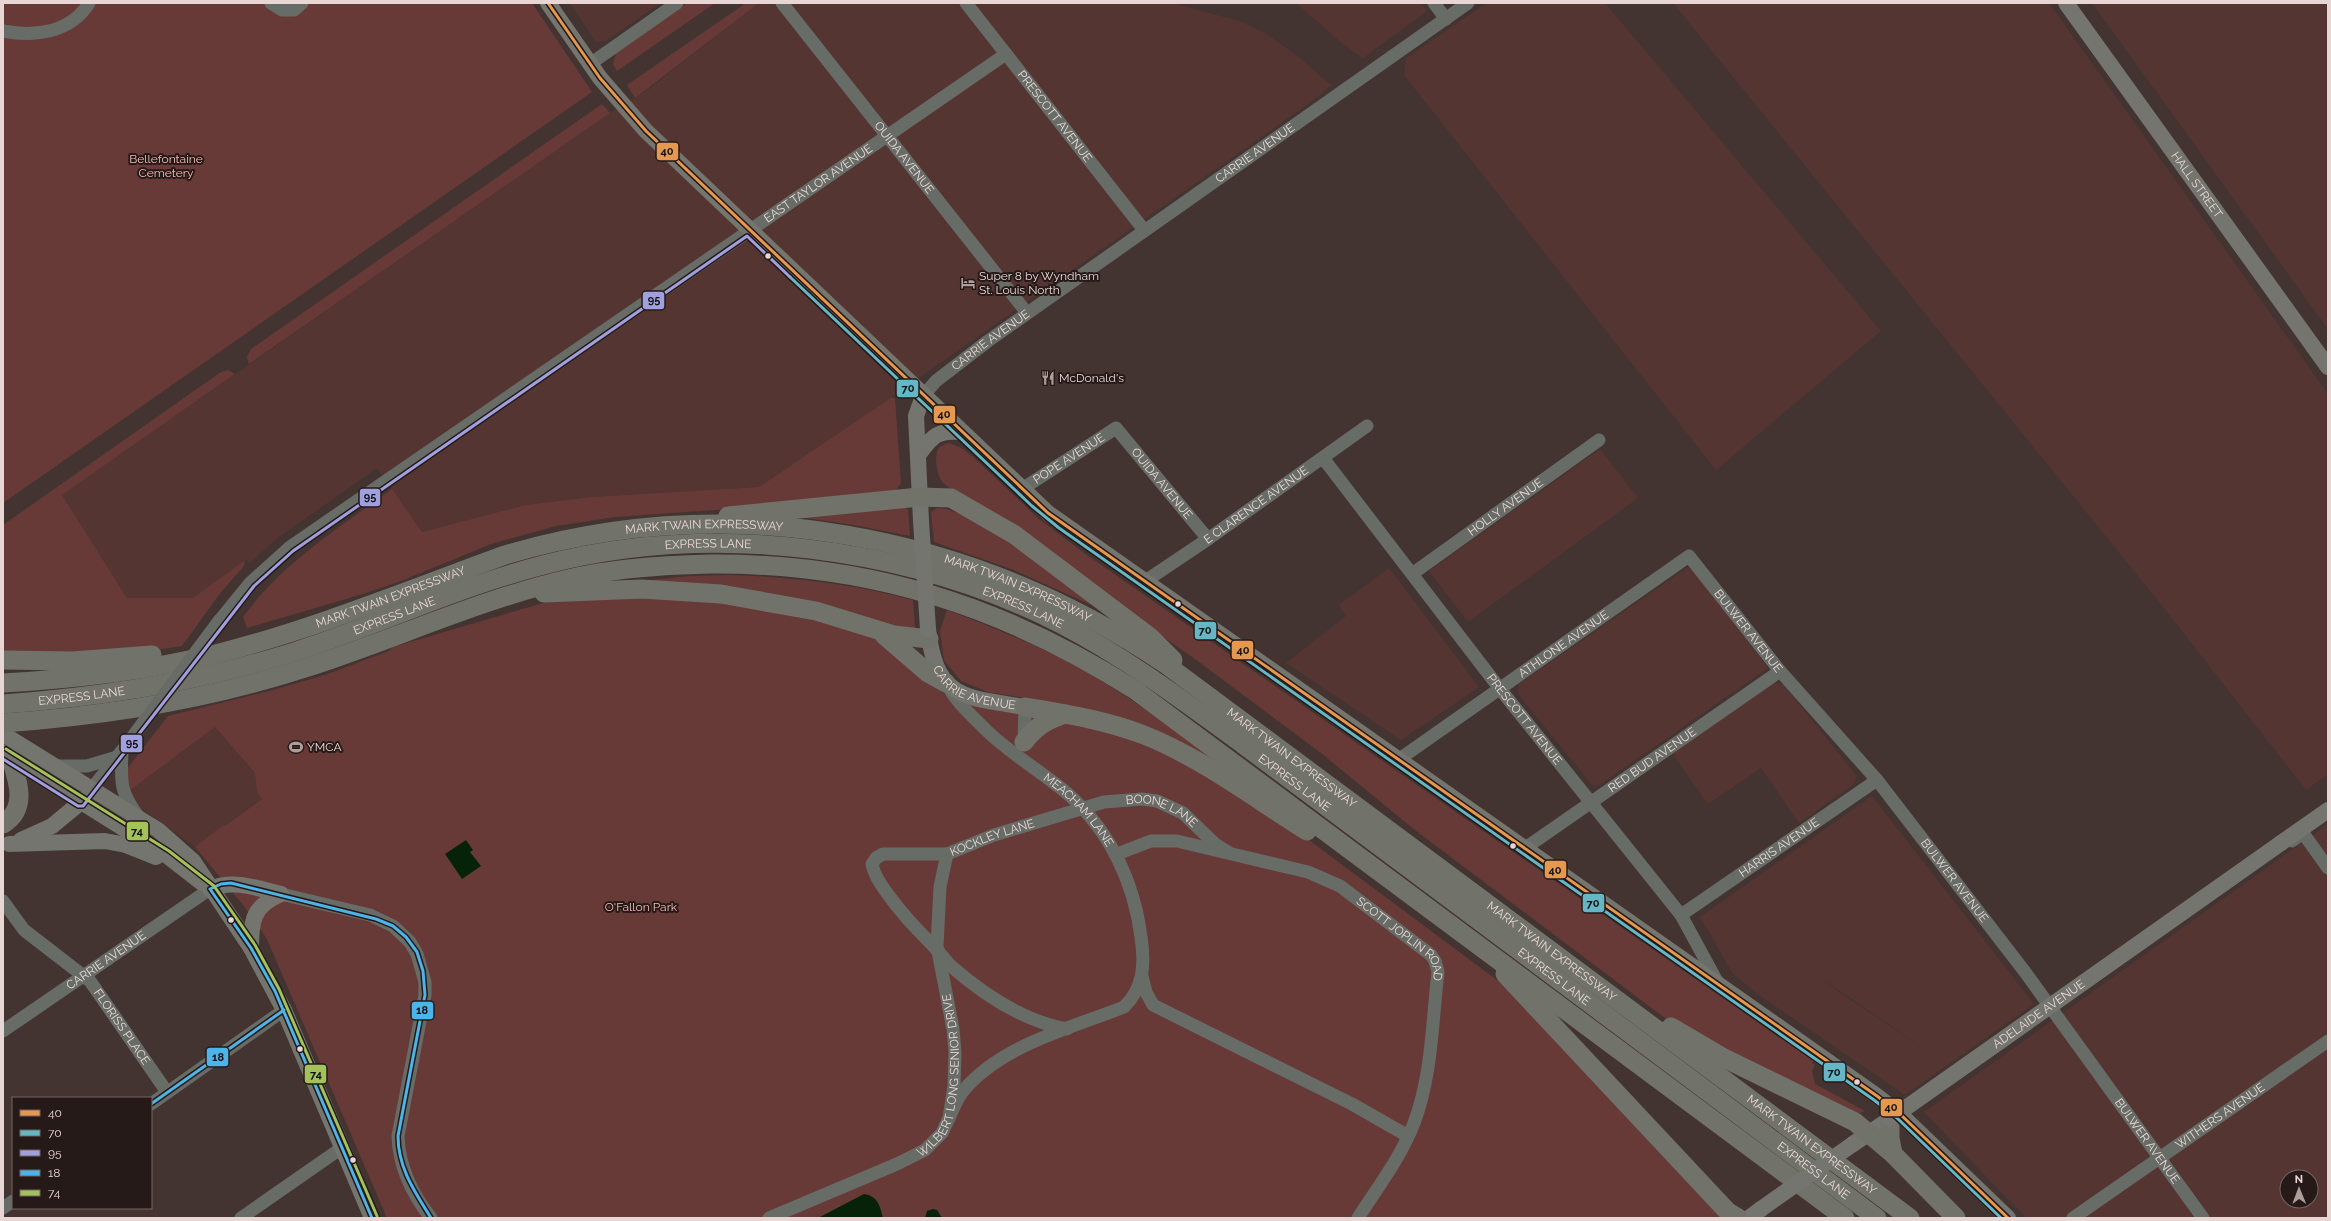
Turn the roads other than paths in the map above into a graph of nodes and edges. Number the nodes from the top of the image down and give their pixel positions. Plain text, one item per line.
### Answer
1 (89, 3) edge
2 (271, 3) edge
3 (548, 3) edge
4 (677, 3) edge
5 (782, 3) edge
6 (966, 3) edge
7 (1434, 3) edge
8 (1468, 3) edge
9 (2066, 3) edge
10 (301, 5) edge
11 (1446, 19) junction
12 (3, 31) edge
13 (1006, 54) junction
14 (590, 64) junction
15 (886, 136) junction
16 (748, 230) junction
17 (1144, 230) junction
18 (1027, 313) junction
19 (2328, 367) edge
20 (923, 396) junction
21 (1367, 426) dead end
22 (1116, 428) joint
23 (962, 432) junction
24 (1599, 440) dead end
25 (919, 454) junction
26 (1323, 458) junction
27 (1022, 489) junction
28 (920, 497) junction
29 (660, 527) junction
30 (1208, 539) junction
31 (1689, 556) joint
32 (1412, 574) junction
33 (1144, 582) junction
34 (509, 596) junction
35 (875, 629) junction
36 (928, 634) junction
37 (239, 648) junction
38 (3, 660) edge
39 (1780, 672) junction
40 (946, 683) junction
41 (3, 684) edge
42 (1500, 689) junction
43 (1202, 690) junction
44 (3, 704) edge
45 (1025, 707) junction
46 (1066, 714) junction
47 (3, 723) edge
48 (3, 734) edge
49 (1024, 742) junction
50 (123, 750) junction
51 (6, 755) edge
52 (1398, 760) junction
53 (1024, 762) junction
54 (56, 766) junction
55 (1877, 780) junction
56 (92, 789) junction
57 (1590, 801) junction
58 (81, 802) junction
59 (1083, 808) junction
60 (2328, 810) edge
61 (140, 819) junction
62 (3, 824) edge
63 (6, 845) edge
64 (1524, 849) junction
65 (1228, 852) junction
66 (947, 854) junction
67 (1117, 854) junction
68 (182, 868) junction
69 (2328, 868) edge
70 (1381, 872) junction
71 (210, 889) junction
72 (280, 894) junction
73 (3, 901) edge
74 (1681, 915) junction
75 (1480, 946) junction
76 (251, 948) junction
77 (938, 951) junction
78 (83, 975) junction
79 (1142, 976) junction
80 (1719, 985) junction
81 (1608, 993) junction
82 (1153, 1005) junction
83 (1124, 1007) junction
84 (2052, 1009) junction
85 (284, 1010) junction
86 (1067, 1029) junction
87 (3, 1031) edge
88 (2328, 1040) edge
89 (167, 1092) junction
90 (152, 1103) edge
91 (1895, 1117) junction
92 (948, 1118) junction
93 (1868, 1133) junction
94 (1408, 1136) junction
95 (343, 1147) junction
96 (1894, 1154) junction
97 (2160, 1156) junction
98 (12, 1202) edge
99 (3, 1208) edge
100 (1755, 1214) edge
101 (241, 1218) edge
102 (372, 1218) edge
103 (431, 1218) edge
104 (769, 1218) edge
105 (1358, 1218) edge
106 (1738, 1218) edge
107 (1844, 1218) edge
108 (1877, 1218) edge
109 (1910, 1218) edge
110 (1956, 1218) edge
111 (2008, 1218) edge
112 (2073, 1218) edge
113 (2203, 1218) edge

1 - 12 street
2 - 10 street
3 - 14 main road
4 - 14 street
5 - 15 street, OUIDA AVENUE
6 - 13 street, PRESCOTT AVENUE
7 - 11 street
8 - 11 street, CARRIE AVENUE
9 - 19 main road, HALL STREET
11 - 17 street, CARRIE AVENUE
13 - 15 street, EAST TAYLOR AVENUE
13 - 17 street, PRESCOTT AVENUE
14 - 16 main road
15 - 16 street, EAST TAYLOR AVENUE
15 - 18 street, OUIDA AVENUE
16 - 20 main road
16 - 50 street, EAST TAYLOR AVENUE, bridge
17 - 18 street, CARRIE AVENUE
18 - 20 street, CARRIE AVENUE
20 - 23 main road
20 - 25 main road, CARRIE AVENUE
21 - 26 street, E CLARENCE AVENUE
22 - 27 street, POPE AVENUE
22 - 30 street, OUIDA AVENUE
23 - 25 main road
23 - 27 main road
24 - 32 street, HOLLY AVENUE
25 - 28 main road, CARRIE AVENUE
26 - 30 street, E CLARENCE AVENUE
26 - 32 street, PRESCOTT AVENUE
27 - 33 main road
28 - 29 highway
28 - 36 main road, CARRIE AVENUE, bridge
28 - 43 highway
29 - 37 highway, MARK TWAIN EXPRESSWAY
29 - 43 highway, MARK TWAIN EXPRESSWAY
30 - 33 street, E CLARENCE AVENUE
31 - 39 street, BULWER AVENUE
31 - 42 street, ATHLONE AVENUE
32 - 42 street, PRESCOTT AVENUE
33 - 52 main road
34 - 35 highway
34 - 47 highway
34 - 70 highway
35 - 36 highway
35 - 40 highway
36 - 40 main road, CARRIE AVENUE
37 - 38 highway
37 - 41 highway, MARK TWAIN EXPRESSWAY
39 - 55 street, BULWER AVENUE
39 - 57 street, RED BUD AVENUE
40 - 45 main road, CARRIE AVENUE
40 - 53 street, MEACHAM LANE
42 - 52 street, ATHLONE AVENUE
42 - 57 street, PRESCOTT AVENUE
43 - 81 highway, MARK TWAIN EXPRESSWAY
44 - 108 highway, EXPRESS LANE
45 - 46 highway
45 - 49 street
46 - 49 highway
46 - 70 highway
48 - 54 main road
49 - 53 street
50 - 54 street
50 - 56 street, EAST TAYLOR AVENUE
50 - 61 street
51 - 58 main road
51 - 62 highway
52 - 64 main road
53 - 59 street, MEACHAM LANE
54 - 56 main road
55 - 74 street, HARRIS AVENUE
55 - 84 street, BULWER AVENUE
56 - 58 street, EAST TAYLOR AVENUE
56 - 61 main road
57 - 64 street, RED BUD AVENUE
57 - 74 street, PRESCOTT AVENUE
58 - 63 main road
58 - 68 main road
59 - 65 street, BOONE LANE
59 - 66 street, KOCKLEY LANE
59 - 67 street, MEACHAM LANE
60 - 91 main road, ADELAIDE AVENUE, bridge
61 - 71 main road
63 - 68 main road
64 - 80 main road
65 - 67 street, SCOTT JOPLIN ROAD
65 - 94 street, SCOTT JOPLIN ROAD
66 - 77 street, WILBERT LONG SENIOR DRIVE
66 - 77 street, KOCKLEY LANE
67 - 79 street, MEACHAM LANE
68 - 71 main road
69 - 84 street, ADELAIDE AVENUE
70 - 75 highway
71 - 72 main road
71 - 76 main road
71 - 78 street, CARRIE AVENUE
72 - 76 main road
72 - 103 street
73 - 78 street, FLORISS PLACE
74 - 80 street, PRESCOTT AVENUE
75 - 106 highway
75 - 107 highway
76 - 85 main road
77 - 86 street
77 - 92 street, WILBERT LONG SENIOR DRIVE
78 - 87 street, CARRIE AVENUE
78 - 89 street, FLORISS PLACE
79 - 82 street
79 - 83 street
80 - 91 main road
81 - 93 highway
81 - 109 highway, MARK TWAIN EXPRESSWAY
82 - 83 street
82 - 94 street
83 - 86 street
84 - 91 street, ADELAIDE AVENUE
84 - 97 street, BULWER AVENUE
85 - 89 street
85 - 95 main road
86 - 92 street
88 - 97 street, WITHERS AVENUE
89 - 90 street
91 - 93 main road, ADELAIDE AVENUE
91 - 96 highway
91 - 111 main road
92 - 104 street, WILBERT LONG SENIOR DRIVE
93 - 96 highway
93 - 100 main road, ADELAIDE AVENUE, bridge
94 - 105 street, SCOTT JOPLIN ROAD
95 - 101 street
95 - 102 main road
96 - 110 highway
97 - 112 street, WITHERS AVENUE
97 - 113 street, BULWER AVENUE
98 - 99 street

